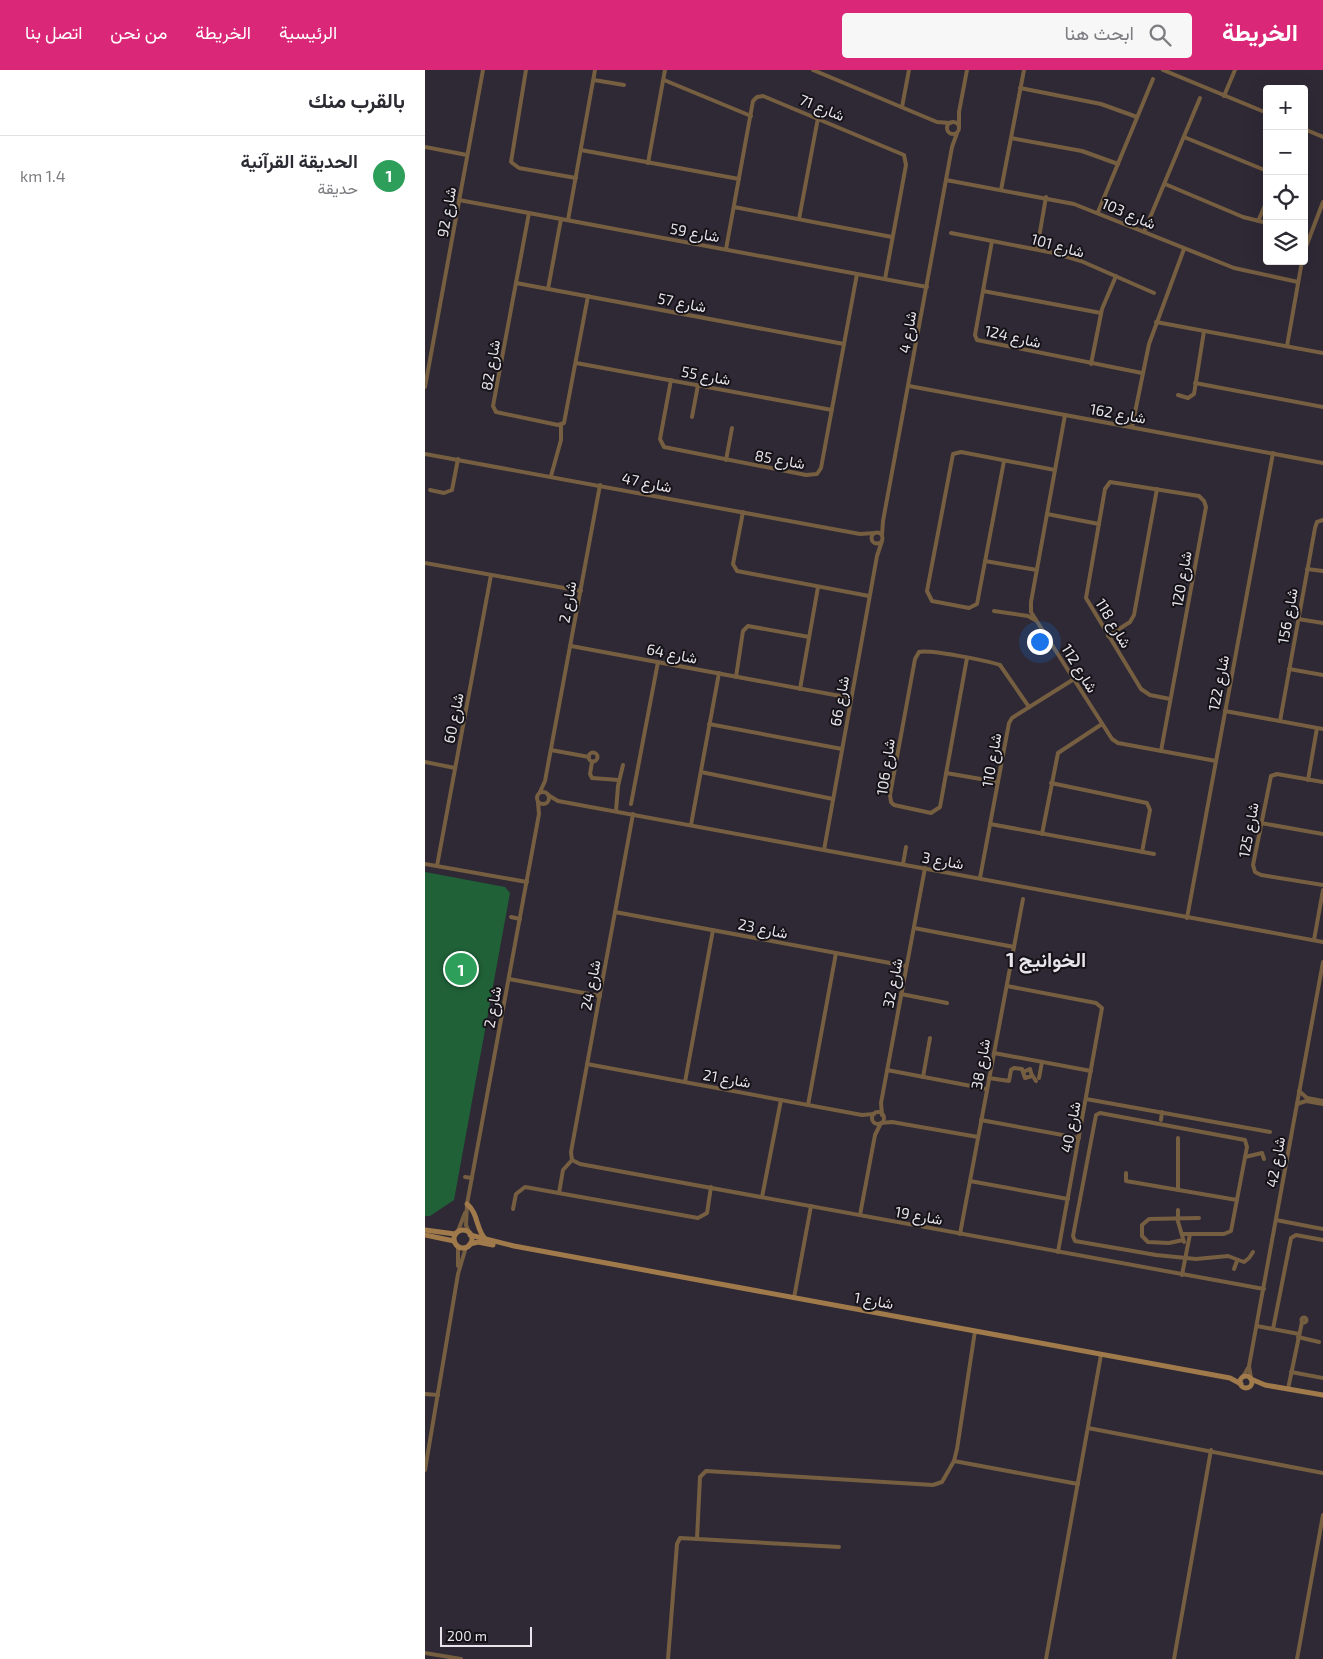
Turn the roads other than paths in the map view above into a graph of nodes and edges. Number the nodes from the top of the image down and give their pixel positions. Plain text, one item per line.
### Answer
1 (483, 70) edge
2 (526, 70) edge
3 (595, 70) edge
4 (665, 70) edge
5 (813, 70) edge
6 (909, 70) edge
7 (967, 70) edge
8 (1024, 70) edge
9 (1163, 70) edge
10 (1235, 70) edge
11 (1153, 79) dead end
12 (594, 80) junction
13 (663, 80) junction
14 (624, 85) dead end
15 (1020, 88) junction
16 (1224, 96) junction
17 (1200, 98) dead end
18 (902, 107) junction
19 (1263, 111) edge
20 (959, 112) junction
21 (751, 116) junction
22 (1137, 117) junction
23 (818, 118) junction
24 (937, 122) junction
25 (951, 123) junction
26 (959, 126) junction
27 (1306, 130) edge
28 (948, 132) junction
29 (957, 133) junction
30 (1184, 137) junction
31 (1323, 137) edge
32 (1011, 138) junction
33 (425, 147) edge
34 (952, 147) junction
35 (581, 150) junction
36 (467, 155) junction
37 (648, 163) junction
38 (1118, 164) junction
39 (1263, 169) edge
40 (576, 178) junction
41 (739, 179) junction
42 (946, 180) junction
43 (1165, 184) junction
44 (1001, 190) junction
45 (1046, 197) junction
46 (459, 200) junction
47 (1323, 202) edge
48 (734, 207) junction
49 (1263, 210) edge
50 (1098, 212) junction
51 (529, 213) junction
52 (561, 219) junction
53 (568, 220) junction
54 (799, 220) junction
55 (1258, 221) junction
56 (1263, 222) edge
57 (1308, 231) edge
58 (1311, 231) junction
59 (1145, 232) junction
60 (951, 233) dead end
61 (893, 237) junction
62 (1308, 240) edge
63 (992, 241) junction
64 (726, 249) junction
65 (1037, 249) junction
66 (1184, 249) junction
67 (1301, 265) edge
68 (857, 274) junction
69 (1116, 276) junction
70 (885, 279) junction
71 (1298, 282) junction
72 (516, 283) junction
73 (927, 287) junction
74 (548, 289) junction
75 (983, 291) junction
76 (1154, 293) dead end
77 (588, 296) junction
78 (1101, 313) junction
79 (1156, 322) junction
80 (1204, 331) junction
81 (844, 344) junction
82 (1287, 346) junction
83 (1323, 353) edge
84 (576, 363) junction
85 (1091, 364) junction
86 (1143, 373) junction
87 (426, 375) edge
88 (671, 380) junction
89 (1195, 383) junction
90 (698, 385) junction
91 (909, 386) junction
92 (425, 387) edge
93 (1178, 396) dead end
94 (1323, 407) edge
95 (832, 410) junction
96 (1065, 415) junction
97 (692, 417) dead end
98 (561, 425) junction
99 (1132, 427) junction
100 (732, 428) dead end
101 (427, 453) edge
102 (1273, 453) junction
103 (458, 459) junction
104 (726, 460) junction
105 (1004, 461) junction
106 (1323, 463) edge
107 (1055, 470) junction
108 (551, 476) junction
109 (1117, 482) joint
110 (600, 485) junction
111 (427, 489) edge
112 (1157, 489) junction
113 (743, 512) junction
114 (1047, 514) junction
115 (1323, 520) edge
116 (883, 521) junction
117 (1099, 524) junction
118 (875, 533) junction
119 (860, 534) junction
120 (883, 535) junction
121 (873, 541) junction
122 (882, 541) junction
123 (877, 556) junction
124 (985, 561) junction
125 (425, 563) edge
126 (1307, 568) junction
127 (1037, 570) junction
128 (1323, 571) edge
129 (491, 575) junction
130 (818, 587) junction
131 (581, 591) junction
132 (869, 596) junction
133 (1030, 608) junction
134 (994, 611) dead end
135 (1023, 616) junction
136 (1298, 619) junction
137 (1036, 620) junction
138 (1323, 623) edge
139 (809, 636) junction
140 (1109, 636) junction
141 (571, 646) junction
142 (967, 658) junction
143 (658, 662) junction
144 (1289, 669) junction
145 (719, 673) junction
146 (1323, 675) edge
147 (736, 677) junction
148 (1074, 679) junction
149 (800, 688) junction
150 (851, 698) junction
151 (1170, 699) junction
152 (1029, 707) junction
153 (1225, 711) junction
154 (1280, 721) junction
155 (709, 724) junction
156 (1102, 724) junction
157 (1317, 728) junction
158 (1323, 729) edge
159 (551, 750) junction
160 (842, 750) junction
161 (1161, 751) junction
162 (589, 757) junction
163 (1216, 761) junction
164 (425, 762) edge
165 (592, 762) junction
166 (623, 765) dead end
167 (455, 768) junction
168 (701, 772) junction
169 (946, 773) junction
170 (619, 780) junction
171 (1308, 780) junction
172 (545, 782) junction
173 (998, 782) junction
174 (1323, 782) edge
175 (1051, 783) junction
176 (540, 792) junction
177 (547, 794) junction
178 (833, 799) junction
179 (558, 801) junction
180 (538, 802) junction
181 (545, 803) junction
182 (631, 804) dead end
183 (616, 811) junction
184 (539, 814) junction
185 (633, 814) junction
186 (1261, 823) junction
187 (991, 824) junction
188 (691, 825) junction
189 (1042, 834) junction
190 (1323, 834) edge
191 (906, 847) dead end
192 (824, 850) junction
193 (1142, 852) junction
194 (1154, 854) dead end
195 (425, 864) edge
196 (903, 864) junction
197 (437, 866) junction
198 (925, 868) junction
199 (981, 878) junction
200 (527, 882) junction
201 (1323, 885) edge
202 (1323, 890) edge
203 (1023, 899) dead end
204 (615, 912) junction
205 (511, 917) dead end
206 (1187, 918) junction
207 (520, 919) junction
208 (914, 928) junction
209 (713, 930) junction
210 (1313, 940) junction
211 (1323, 942) edge
212 (1014, 948) junction
213 (837, 953) junction
214 (1323, 962) edge
215 (906, 966) junction
216 (509, 979) junction
217 (1007, 986) junction
218 (901, 994) junction
219 (600, 996) junction
220 (947, 1003) dead end
221 (930, 1038) dead end
222 (994, 1053) junction
223 (487, 1057) dead end
224 (495, 1058) junction
225 (1030, 1060) junction
226 (1042, 1062) junction
227 (587, 1064) junction
228 (1028, 1069) junction
229 (887, 1070) junction
230 (1091, 1071) junction
231 (1023, 1072) junction
232 (1032, 1075) junction
233 (923, 1077) junction
234 (989, 1078) junction
235 (685, 1082) junction
236 (987, 1089) junction
237 (1299, 1092) junction
238 (1086, 1099) junction
239 (781, 1100) junction
240 (881, 1103) junction
241 (1323, 1103) edge
242 (1297, 1104) junction
243 (808, 1105) junction
244 (1162, 1112) junction
245 (874, 1114) junction
246 (862, 1115) junction
247 (883, 1115) junction
248 (981, 1120) junction
249 (873, 1121) junction
250 (893, 1122) junction
251 (1161, 1122) junction
252 (881, 1123) junction
253 (1270, 1132) dead end
254 (875, 1135) junction
255 (978, 1138) junction
256 (1079, 1138) junction
257 (1178, 1138) dead end
258 (1245, 1158) junction
259 (1264, 1159) dead end
260 (572, 1160) junction
261 (1126, 1173) dead end
262 (465, 1177) dead end
263 (473, 1178) junction
264 (970, 1181) junction
265 (711, 1187) junction
266 (1178, 1190) junction
267 (559, 1193) junction
268 (762, 1197) junction
269 (1068, 1199) junction
270 (1237, 1200) junction
271 (467, 1204) junction
272 (811, 1206) junction
273 (513, 1210) dead end
274 (1179, 1210) dead end
275 (860, 1215) junction
276 (1177, 1218) junction
277 (1199, 1218) dead end
278 (1276, 1220) junction
279 (1323, 1229) edge
280 (425, 1230) edge
281 (457, 1233) junction
282 (470, 1233) junction
283 (960, 1234) junction
284 (1182, 1234) junction
285 (1189, 1234) junction
286 (425, 1235) edge
287 (487, 1240) junction
288 (1323, 1240) edge
289 (454, 1241) junction
290 (1185, 1242) junction
291 (458, 1246) junction
292 (468, 1246) junction
293 (513, 1246) junction
294 (1058, 1252) junction
295 (1253, 1252) dead end
296 (1186, 1256) junction
297 (1237, 1261) junction
298 (1234, 1269) dead end
299 (459, 1272) junction
300 (1182, 1274) junction
301 (1263, 1290) junction
302 (794, 1298) junction
303 (1302, 1322) dead end
304 (1257, 1326) junction
305 (1273, 1329) junction
306 (975, 1332) junction
307 (1299, 1336) junction
308 (1319, 1342) dead end
309 (1101, 1355) junction
310 (1249, 1366) junction
311 (1291, 1372) junction
312 (1243, 1377) junction
313 (1230, 1378) junction
314 (1323, 1378) edge
315 (1251, 1379) junction
316 (1241, 1384) junction
317 (1265, 1385) junction
318 (1250, 1386) junction
319 (1288, 1389) junction
320 (427, 1394) edge
321 (1323, 1395) edge
322 (437, 1396) junction
323 (1088, 1428) junction
324 (1211, 1450) junction
325 (954, 1461) junction
326 (425, 1470) edge
327 (1323, 1472) edge
328 (1078, 1484) junction
329 (1323, 1515) edge
330 (697, 1538) junction
331 (839, 1547) dead end
332 (425, 1653) edge
333 (461, 1659) edge
334 (668, 1659) edge
335 (1046, 1659) edge
336 (1174, 1659) edge
337 (1297, 1659) edge

1 - 36 street, شارع 92
2 - 40 street
3 - 12 street
4 - 13 street
5 - 18 street
6 - 18 street
7 - 20 street
8 - 15 street
9 - 16 street
10 - 16 street
11 - 22 street
12 - 14 street
12 - 35 street
13 - 21 street
13 - 37 street
15 - 22 street
15 - 32 street
16 - 19 street
17 - 30 street
18 - 24 street
20 - 25 street
20 - 26 street
21 - 23 street, شارع 71
21 - 41 street, شارع 71
22 - 38 street
23 - 54 street
23 - 61 street, شارع 71
24 - 25 street
24 - 28 street
25 - 26 street
25 - 28 street
26 - 29 street, شارع 4
27 - 31 street
28 - 29 street
28 - 34 street, شارع 4
29 - 34 street, شارع 4
30 - 39 street
30 - 43 street
32 - 38 street
32 - 44 street
33 - 36 street
34 - 42 street, شارع 4
35 - 37 street
35 - 40 street
36 - 46 street, شارع 92
37 - 41 street
38 - 50 street
40 - 53 street
41 - 48 street, شارع 71
42 - 44 street, شارع 103
42 - 73 street, شارع 4
43 - 55 street
43 - 59 street
44 - 45 street, شارع 103
45 - 50 street, شارع 103
45 - 65 street
46 - 51 street, شارع 59
46 - 87 street, شارع 92
47 - 58 street
48 - 54 street
48 - 64 street, شارع 71
49 - 55 street
50 - 59 street, شارع 103
51 - 52 street, شارع 59
51 - 72 street, شارع 82
52 - 53 street, شارع 59
52 - 74 street
53 - 64 street, شارع 59
54 - 61 street
55 - 56 street
57 - 58 street
58 - 62 street
59 - 66 street, شارع 103
60 - 63 street, شارع 101
61 - 70 street, شارع 71
63 - 65 street, شارع 101
63 - 75 street, شارع 124
64 - 68 street, شارع 59
65 - 69 street, شارع 101
66 - 71 street, شارع 103
66 - 79 street
67 - 71 street
68 - 70 street, شارع 59
68 - 81 street, شارع 85
69 - 76 street, شارع 101
69 - 78 street
70 - 73 street, شارع 59
71 - 82 street
72 - 74 street, شارع 57
72 - 98 street, شارع 82
73 - 91 street, شارع 4
74 - 77 street, شارع 57
75 - 78 street
75 - 85 street, شارع 124
77 - 81 street, شارع 57
77 - 84 street
78 - 85 street
79 - 80 street
79 - 86 street
80 - 82 street
80 - 89 street
81 - 95 street, شارع 85
82 - 83 street
84 - 88 street, شارع 55
84 - 98 street
85 - 86 street, شارع 124
86 - 99 street
87 - 92 street, شارع 92
88 - 90 street, شارع 55
88 - 104 street, شارع 85
89 - 93 street
89 - 94 street
90 - 95 street, شارع 55
90 - 97 street
91 - 96 street, شارع 162
91 - 116 street, شارع 4
95 - 104 street, شارع 85
96 - 99 street, شارع 162
96 - 107 street
98 - 108 street
99 - 102 street, شارع 162
100 - 104 street
101 - 103 street, شارع 47
102 - 106 street, شارع 162
102 - 153 street, شارع 122
103 - 108 street, شارع 47
103 - 111 street
105 - 107 street
105 - 124 street
105 - 124 street
107 - 114 street
108 - 110 street, شارع 47
109 - 112 street, شارع 120
109 - 117 street, شارع 118
110 - 113 street, شارع 47
110 - 131 street, شارع 2
112 - 140 street
112 - 151 street, شارع 120
113 - 119 street, شارع 47
113 - 130 street
114 - 117 street
114 - 127 street
115 - 126 street, شارع 156
116 - 118 street, شارع 4
116 - 120 street, شارع 4
117 - 140 street, شارع 118
118 - 119 street, شارع 47
118 - 120 street
118 - 121 street
119 - 121 street, شارع 47
120 - 122 street
121 - 122 street
121 - 123 street, شارع 66
122 - 123 street, شارع 66
123 - 132 street, شارع 66
124 - 127 street
125 - 129 street
126 - 128 street
126 - 136 street, شارع 156
127 - 133 street
129 - 131 street
129 - 167 street, شارع 60
130 - 132 street
130 - 139 street
131 - 141 street, شارع 2
132 - 150 street, شارع 66
133 - 135 street
133 - 137 street, شارع 112
134 - 135 street
135 - 137 street
136 - 138 street
136 - 144 street, شارع 156
137 - 148 street, شارع 112
139 - 147 street
139 - 149 street
140 - 151 street, شارع 118
141 - 143 street, شارع 64
141 - 159 street, شارع 2
142 - 152 street
142 - 169 street, شارع 106
142 - 169 street, شارع 106
143 - 145 street, شارع 64
143 - 182 street
144 - 146 street
144 - 154 street, شارع 156
145 - 147 street, شارع 64
145 - 155 street
147 - 149 street, شارع 64
148 - 152 street, شارع 110
148 - 156 street, شارع 112
149 - 150 street, شارع 64
150 - 160 street, شارع 66
151 - 161 street, شارع 120
152 - 173 street, شارع 110
153 - 154 street
153 - 163 street, شارع 122
154 - 157 street
155 - 160 street
155 - 168 street
156 - 161 street, شارع 112
156 - 175 street
157 - 158 street
157 - 171 street
159 - 162 street
159 - 172 street, شارع 2
160 - 178 street, شارع 66
161 - 163 street, شارع 112
162 - 165 street
162 - 165 street
163 - 206 street, شارع 122
164 - 167 street
165 - 170 street
166 - 170 street
167 - 197 street, شارع 60
168 - 178 street
168 - 188 street
169 - 173 street
170 - 183 street
171 - 174 street, شارع 125
171 - 186 street, شارع 125
172 - 176 street, شارع 2
172 - 177 street, شارع 2
173 - 187 street, شارع 110
175 - 189 street
175 - 193 street
176 - 177 street
176 - 180 street, شارع 2
177 - 179 street, شارع 3
177 - 181 street, شارع 2
178 - 192 street, شارع 66
179 - 181 street, شارع 3
179 - 183 street, شارع 3
180 - 181 street, شارع 3
180 - 184 street, شارع 2
181 - 184 street, شارع 2
183 - 185 street, شارع 3
184 - 200 street, شارع 2
185 - 188 street, شارع 3
185 - 204 street, شارع 24
186 - 190 street
186 - 201 street, شارع 125
187 - 189 street
187 - 199 street, شارع 110
188 - 192 street, شارع 3
189 - 193 street
191 - 196 street
192 - 196 street, شارع 3
193 - 194 street
195 - 197 street
196 - 198 street, شارع 3
197 - 200 street
198 - 199 street, شارع 3
198 - 208 street, شارع 32
199 - 206 street, شارع 3
200 - 207 street, شارع 2
202 - 210 street
203 - 212 street, شارع 38
204 - 209 street, شارع 23
204 - 219 street, شارع 24
205 - 207 street
206 - 210 street, شارع 3
207 - 216 street, شارع 2
208 - 212 street
208 - 215 street, شارع 32
209 - 213 street, شارع 23
209 - 235 street
210 - 211 street, شارع 3
212 - 217 street, شارع 38
213 - 215 street, شارع 23
213 - 243 street
214 - 237 street, شارع 42
215 - 218 street, شارع 32
216 - 219 street
216 - 224 street, شارع 2
217 - 222 street, شارع 38
217 - 230 street, شارع 40
218 - 220 street
218 - 229 street, شارع 32
219 - 227 street, شارع 24
221 - 233 street
222 - 225 street
222 - 234 street, شارع 38
223 - 224 street
224 - 263 street, شارع 2
225 - 226 street
225 - 228 street
226 - 230 street
226 - 232 street
227 - 235 street, شارع 21
227 - 260 street, شارع 24
228 - 231 street
228 - 232 street
229 - 233 street
229 - 240 street, شارع 32
230 - 238 street, شارع 40
231 - 232 street
231 - 234 street
233 - 236 street
234 - 236 street, شارع 38
235 - 239 street, شارع 21
236 - 248 street, شارع 38
237 - 241 street
237 - 242 street, شارع 42
238 - 244 street
238 - 256 street, شارع 40
239 - 243 street, شارع 21
239 - 268 street
240 - 245 street, شارع 32
240 - 247 street, شارع 32
241 - 242 street
242 - 278 street, شارع 42
243 - 246 street, شارع 21
244 - 251 street
244 - 253 street
245 - 246 street, شارع 21
245 - 247 street
245 - 249 street
246 - 249 street, شارع 21
247 - 250 street
247 - 252 street
248 - 255 street, شارع 38
248 - 256 street
249 - 252 street
249 - 254 street
250 - 252 street
250 - 255 street
251 - 258 street
251 - 296 street
252 - 254 street
254 - 275 street
255 - 264 street, شارع 38
256 - 269 street, شارع 40
257 - 266 street
258 - 259 street
258 - 270 street
260 - 265 street, شارع 19
260 - 267 street
261 - 266 street
262 - 263 street
263 - 271 street, شارع 2
264 - 269 street
264 - 283 street, شارع 38
265 - 267 street
265 - 268 street, شارع 19
266 - 270 street
267 - 273 street
268 - 272 street, شارع 19
269 - 294 street, شارع 40
270 - 285 street
271 - 281 street, شارع 2
271 - 282 street, شارع 2
271 - 287 street
272 - 275 street, شارع 19
272 - 302 street
274 - 276 street
275 - 283 street, شارع 19
276 - 277 street
276 - 284 street
276 - 290 street
278 - 279 street
278 - 301 street, شارع 42
280 - 281 street
281 - 282 street, شارع 1
281 - 289 street
282 - 287 street, شارع 1
282 - 292 street
283 - 294 street, شارع 19
284 - 285 street
284 - 290 street
285 - 290 street
286 - 289 street
287 - 293 street, شارع 1
288 - 305 street
289 - 291 street
290 - 296 street
291 - 292 street, شارع 1
291 - 299 street
292 - 293 street, شارع 1
292 - 299 street
293 - 302 street, شارع 1
294 - 300 street, شارع 19
295 - 297 street
296 - 297 street
296 - 300 street
297 - 298 street
299 - 322 street
300 - 301 street, شارع 19
301 - 304 street, شارع 42
302 - 306 street, شارع 1
303 - 307 street
304 - 305 street
304 - 310 street, شارع 42
305 - 307 street
306 - 309 street, شارع 1
306 - 325 street
307 - 308 street
307 - 311 street
309 - 313 street, شارع 1
309 - 323 street
310 - 312 street, شارع 42
310 - 315 street, شارع 42
311 - 314 street
311 - 319 street
312 - 313 street, شارع 1
312 - 315 street, شارع 1
312 - 316 street
313 - 316 street, شارع 1
315 - 317 street
315 - 318 street
316 - 318 street, شارع 1
317 - 318 street
317 - 319 street
319 - 321 street
320 - 322 street
322 - 326 street
323 - 324 street
323 - 328 street
324 - 327 street
324 - 336 street
325 - 328 street
325 - 330 street
328 - 335 street
329 - 337 street
330 - 331 street
330 - 334 street
332 - 333 street

